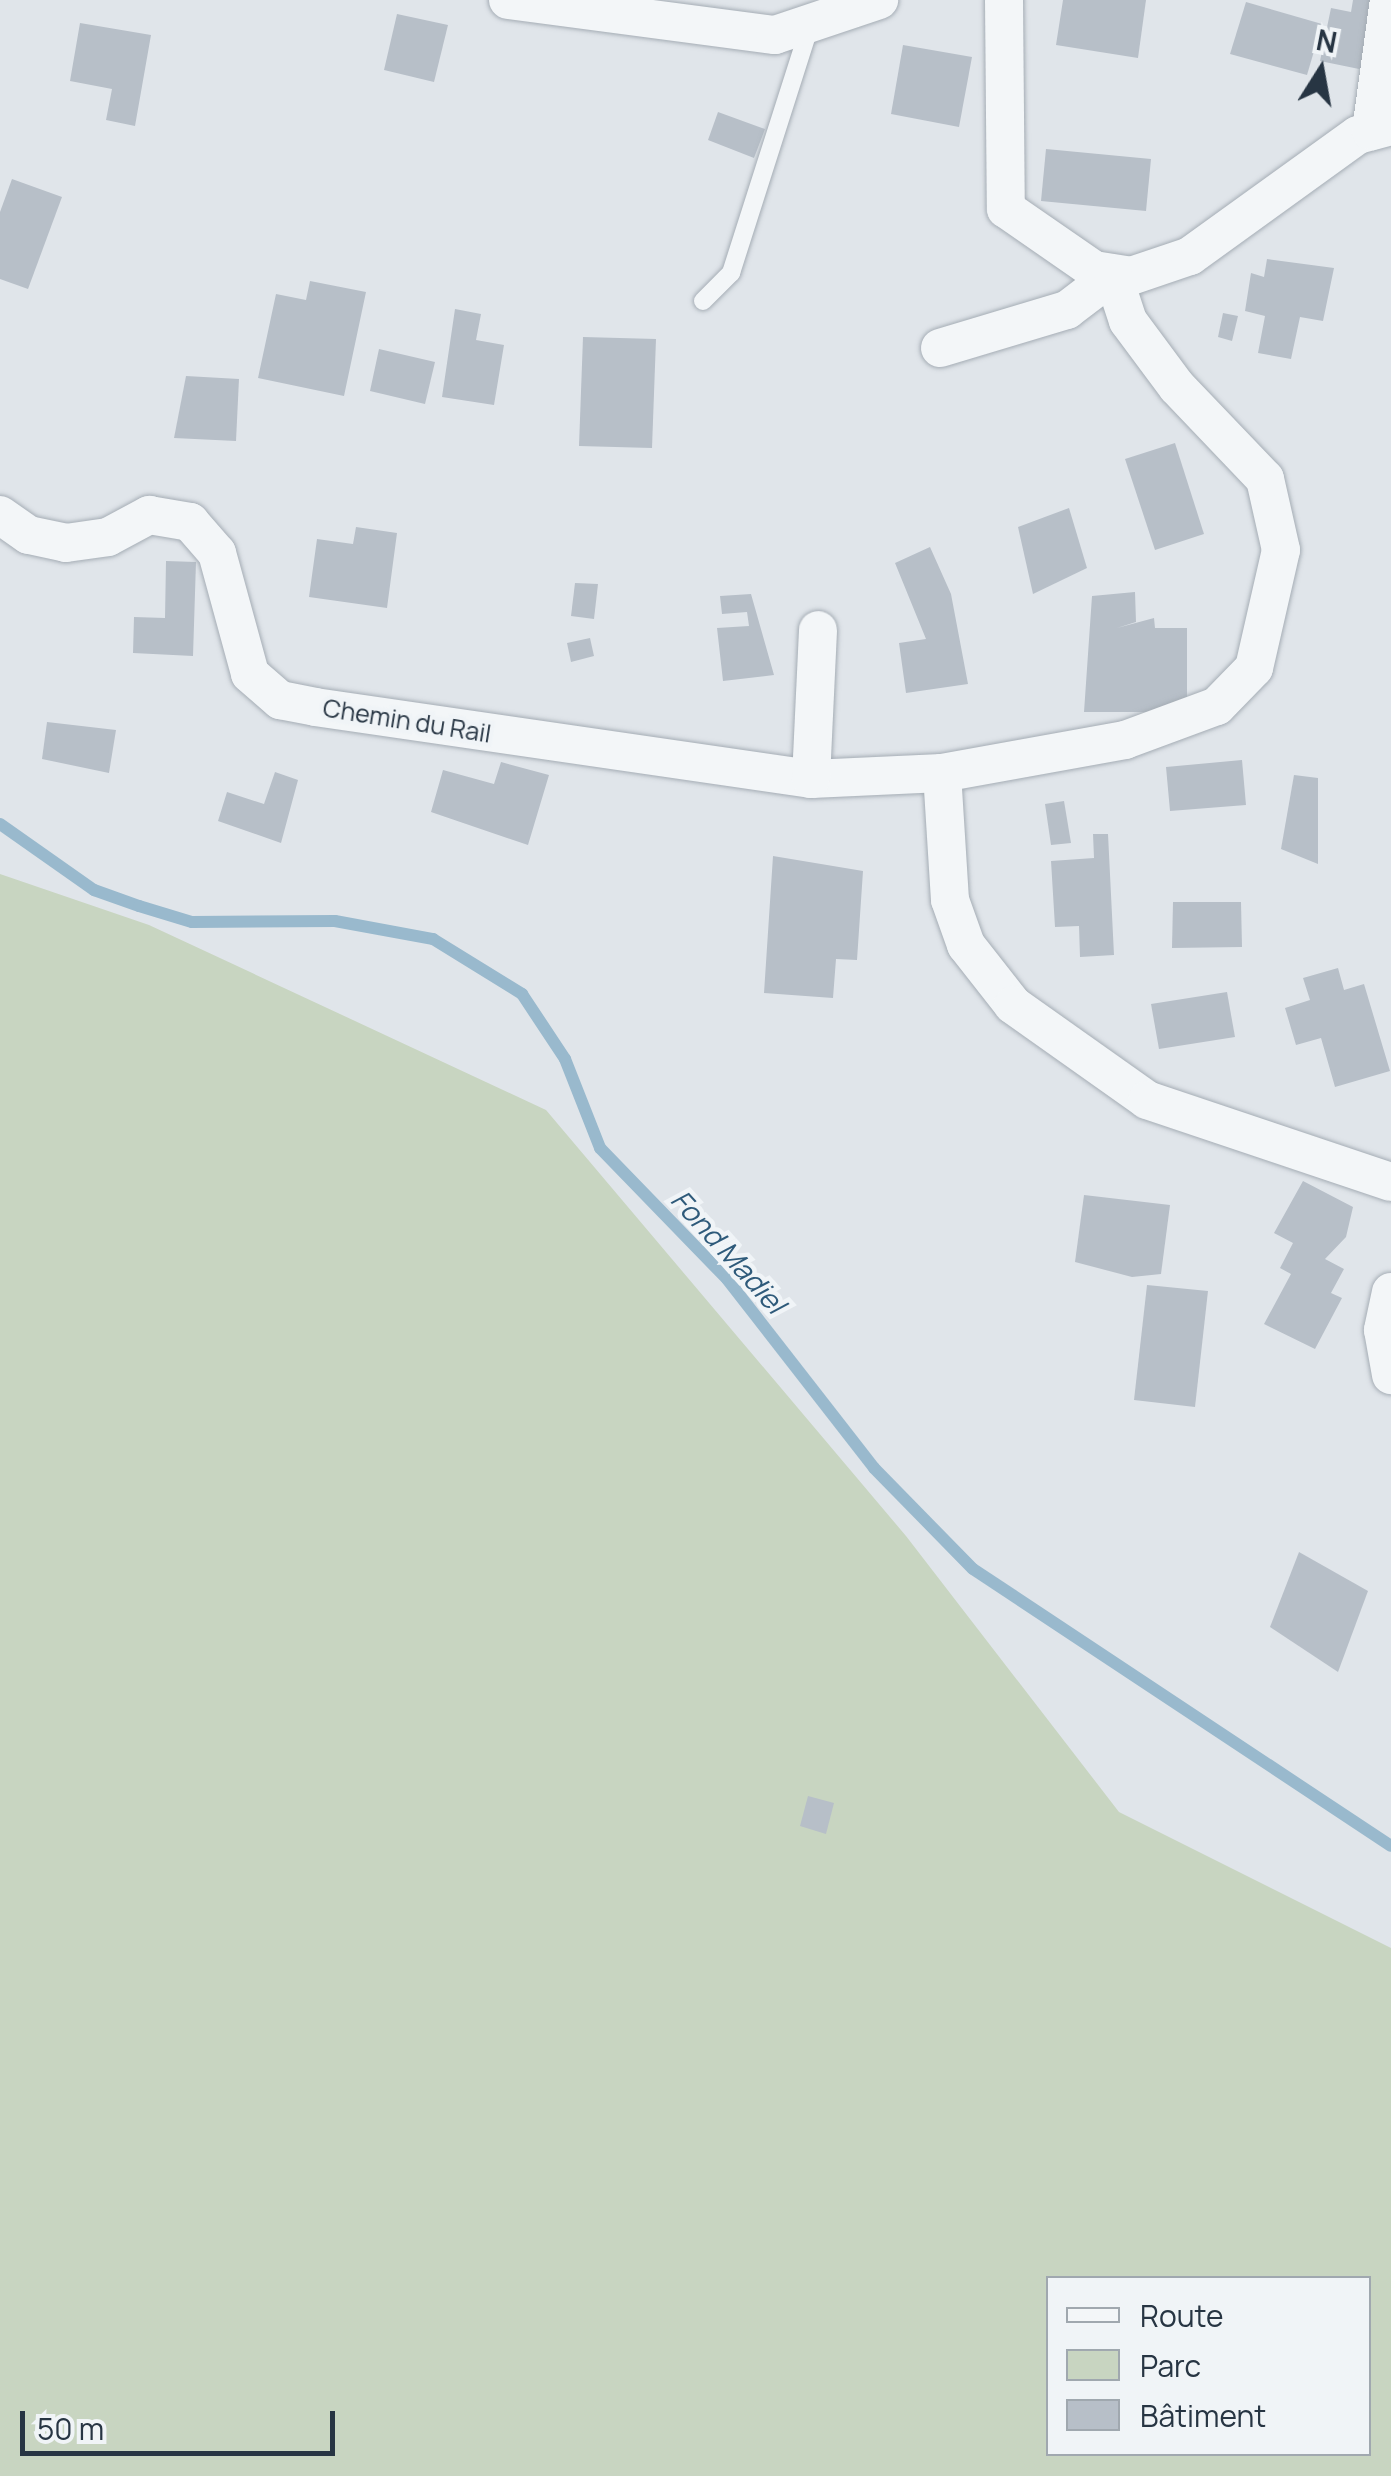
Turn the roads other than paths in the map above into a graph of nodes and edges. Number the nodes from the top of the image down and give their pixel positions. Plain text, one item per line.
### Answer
1 (508, 0) edge
2 (878, 0) edge
3 (1004, 0) edge
4 (1389, 0) edge
5 (810, 28) junction
6 (1381, 129) edge
7 (1114, 275) junction
8 (703, 301) dead end
9 (940, 348) dead end
10 (0, 515) edge
11 (818, 630) dead end
12 (942, 773) junction
13 (811, 779) junction
14 (1391, 1182) edge
15 (1391, 1292) edge
16 (1391, 1375) edge

1 - 5 street
2 - 5 street
3 - 7 street
4 - 6 street
5 - 8 lane
6 - 7 street
7 - 9 street
7 - 12 street, Chemin du Rail
10 - 13 street, Chemin du Rail
11 - 13 street
12 - 13 street, Chemin du Rail
12 - 14 street
15 - 16 street

